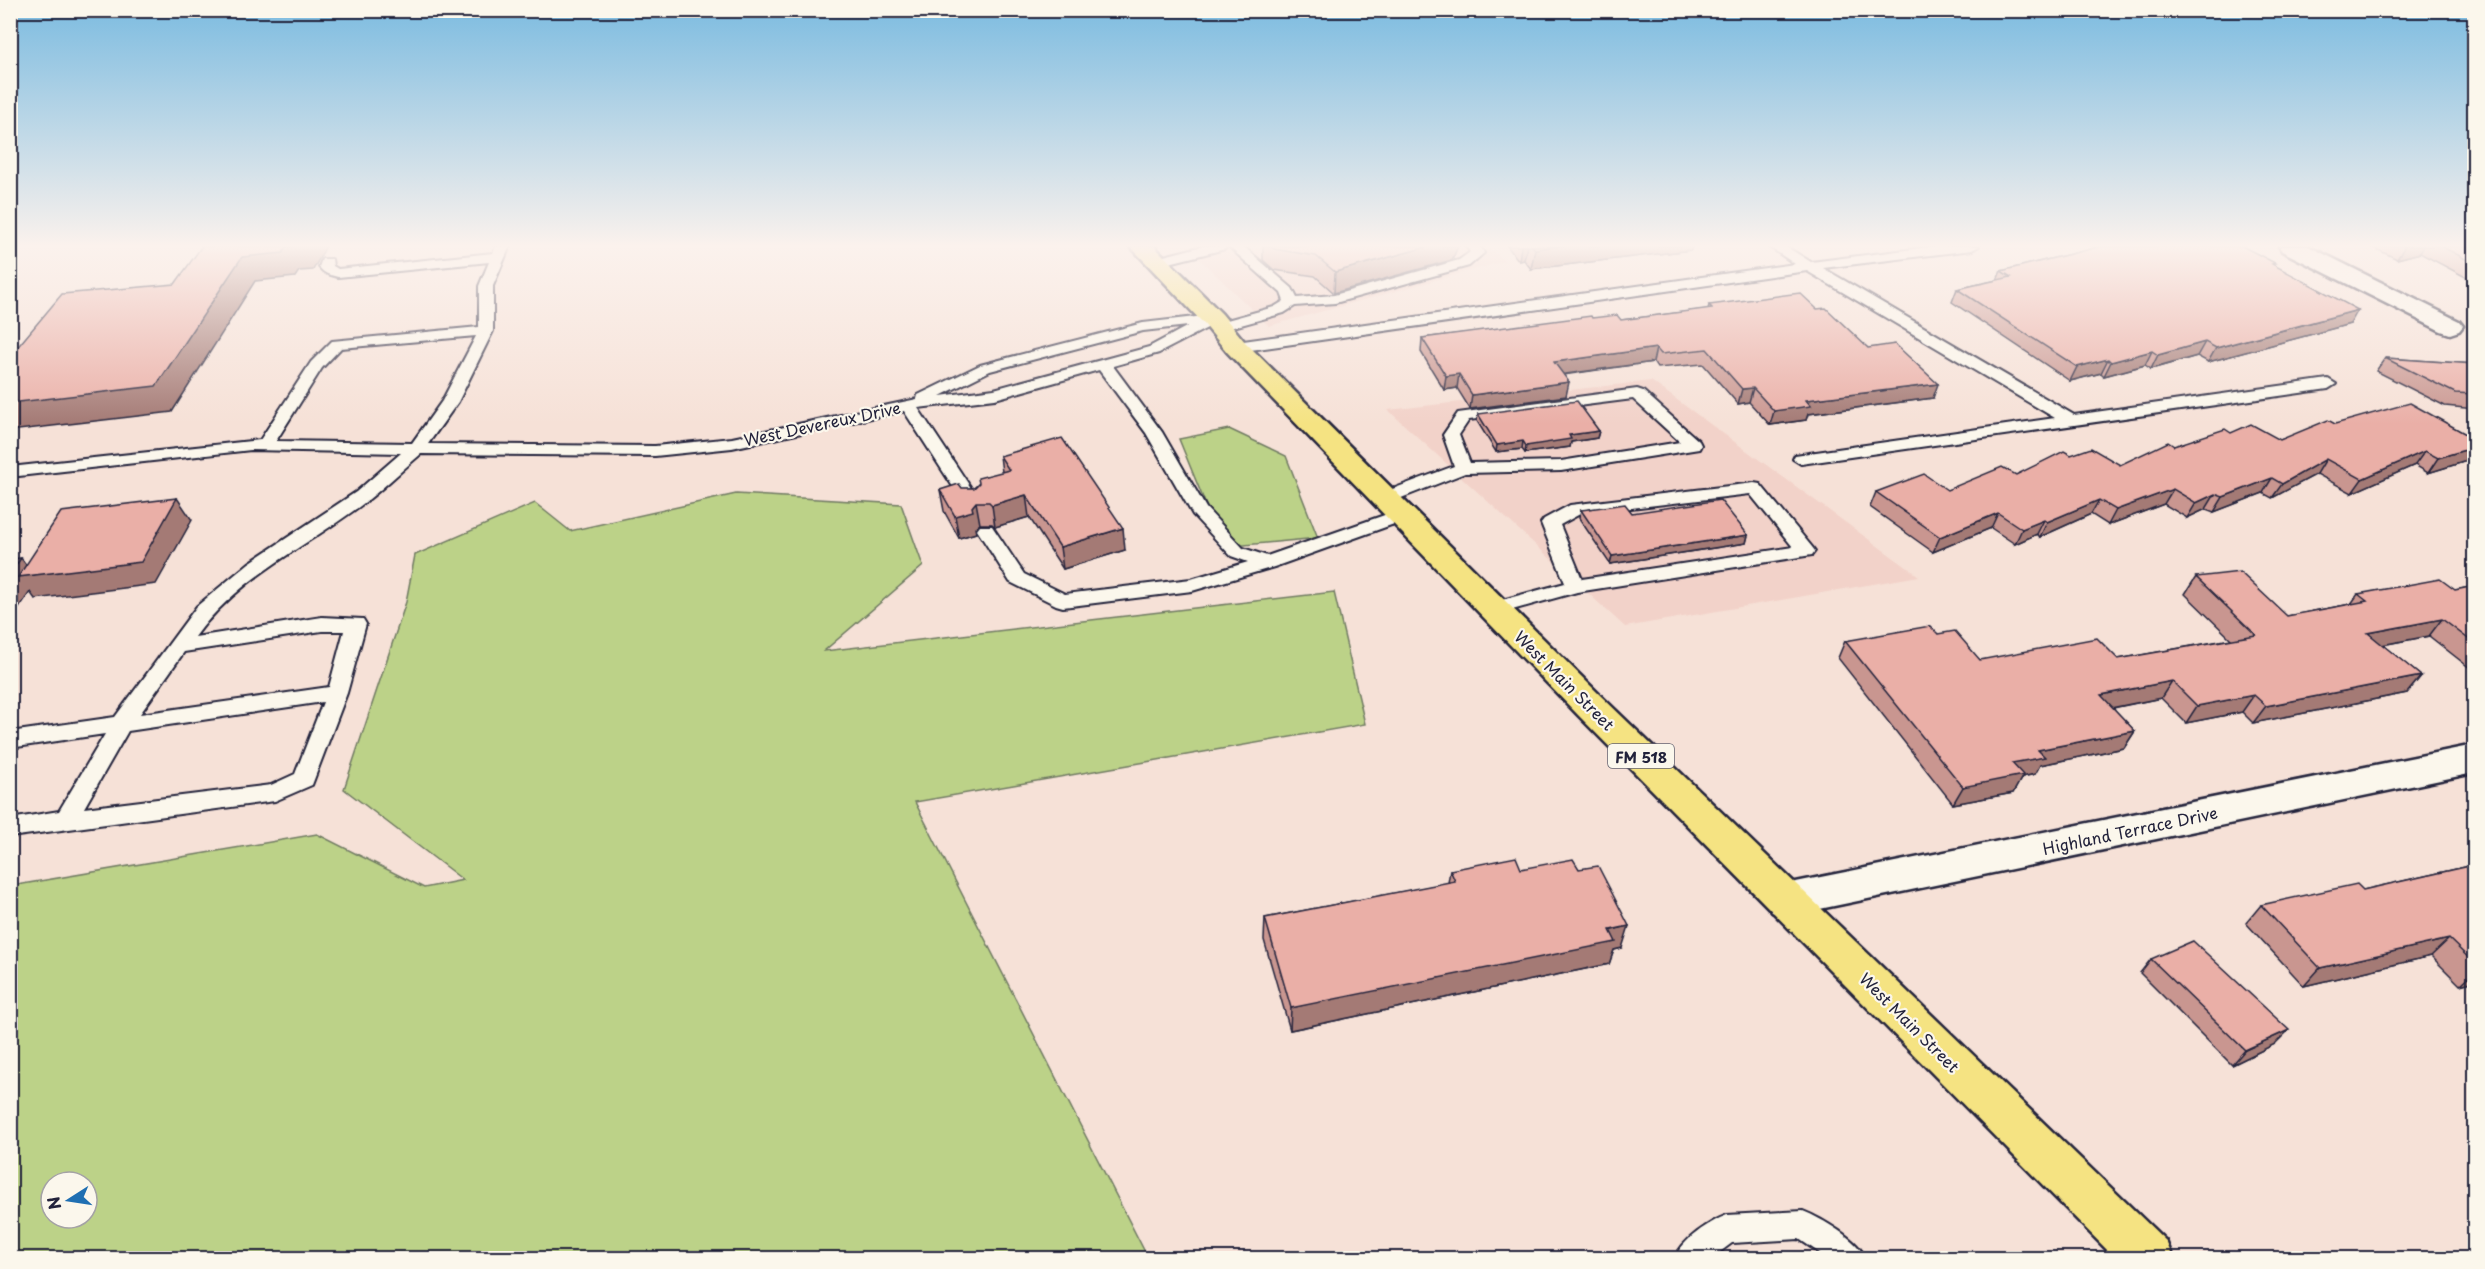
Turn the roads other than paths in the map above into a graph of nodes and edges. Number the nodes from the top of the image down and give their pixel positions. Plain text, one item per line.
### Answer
1 (486, 305) edge
2 (1198, 305) edge
3 (1287, 305) edge
4 (1455, 305) edge
5 (1876, 305) edge
6 (2408, 305) edge
7 (2450, 326) dead end
8 (486, 331) junction
9 (1223, 331) junction
10 (1103, 364) junction
11 (2328, 384) dead end
12 (908, 405) junction
13 (2073, 421) junction
14 (265, 445) junction
15 (417, 448) junction
16 (1801, 459) dead end
17 (1463, 468) junction
18 (10, 472) edge
19 (972, 503) edge
20 (1393, 506) junction
21 (986, 530) edge
22 (1266, 562) junction
23 (1576, 586) junction
24 (1494, 609) junction
25 (176, 647) junction
26 (337, 693) junction
27 (122, 723) junction
28 (10, 740) edge
29 (2475, 759) edge
30 (66, 819) junction
31 (10, 828) edge
32 (1786, 900) junction
33 (1689, 1258) edge
34 (1851, 1258) edge
35 (2149, 1258) edge

1 - 8 lane
2 - 9 main road, West Main Street / FM 518
3 - 9 lane
4 - 9 lane
5 - 13 lane
6 - 7 street
8 - 14 lane
8 - 15 lane
9 - 10 lane, West Devereux Drive
9 - 12 lane
9 - 20 main road, West Main Street / FM 518
10 - 12 lane, West Devereux Drive
10 - 22 lane
11 - 13 lane
12 - 15 lane, West Devereux Drive
12 - 19 lane
13 - 16 lane
14 - 15 lane, West Devereux Drive
14 - 18 lane, West Devereux Drive
15 - 25 lane
17 - 17 lane
17 - 20 lane
20 - 22 lane
20 - 24 main road, West Main Street / FM 518
21 - 22 lane
23 - 23 lane
23 - 24 lane
24 - 32 main road, West Main Street / FM 518
25 - 26 lane
25 - 27 lane
26 - 27 lane
26 - 30 lane
27 - 28 lane
27 - 30 lane
29 - 32 street, Highland Terrace Drive
30 - 31 lane
32 - 35 main road, West Main Street / FM 518
33 - 34 lane

